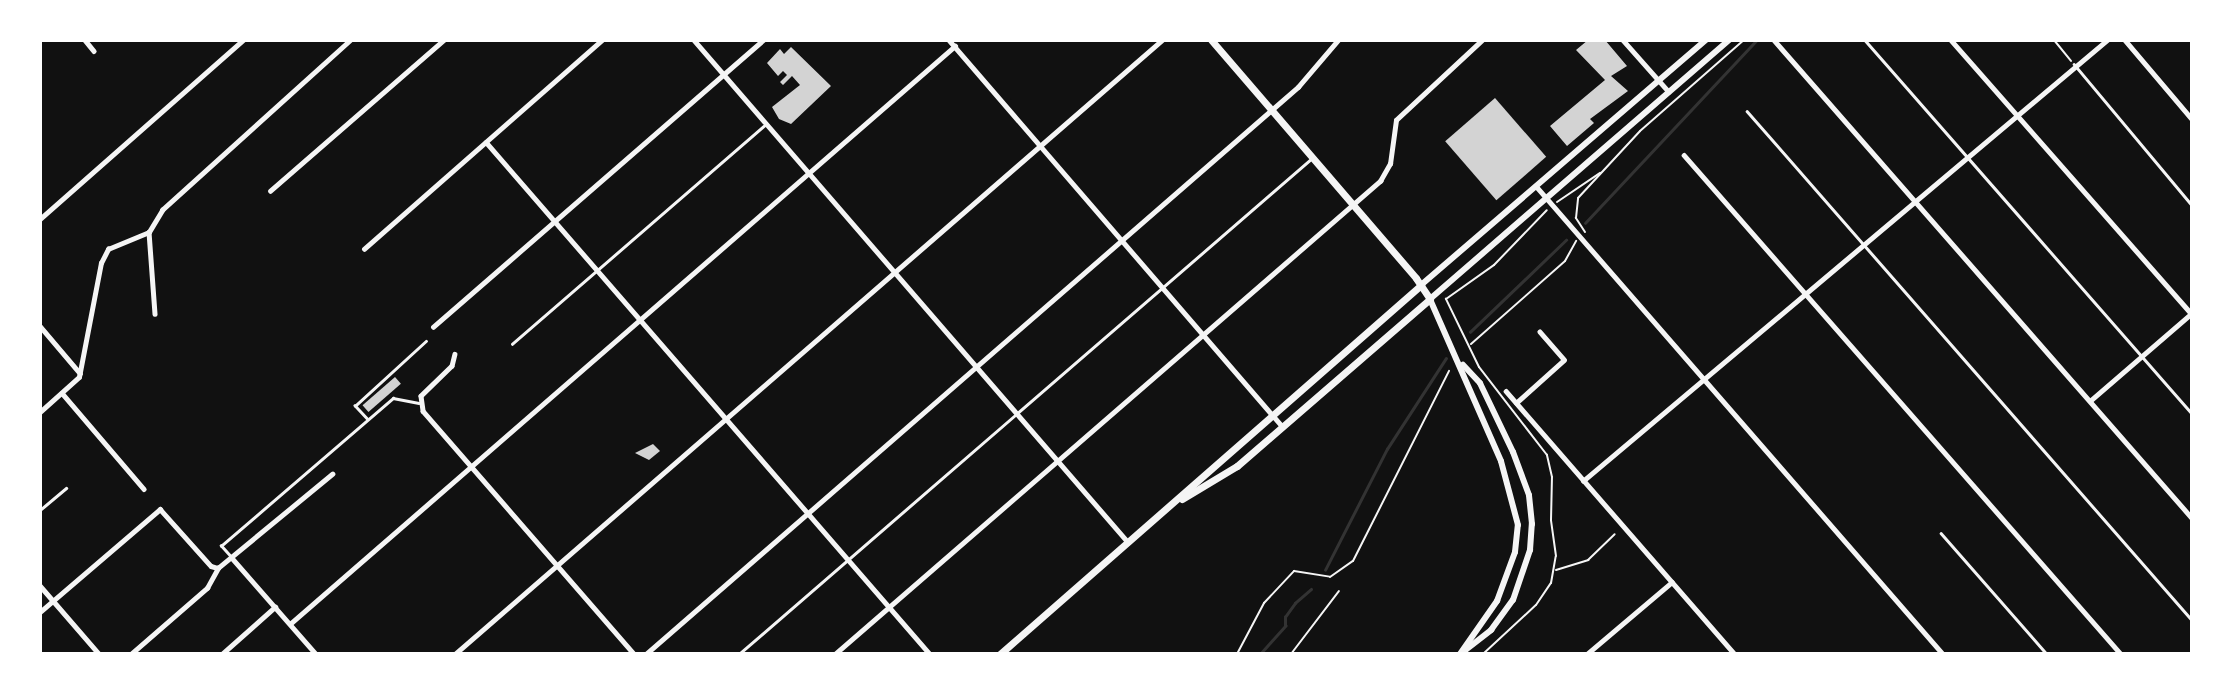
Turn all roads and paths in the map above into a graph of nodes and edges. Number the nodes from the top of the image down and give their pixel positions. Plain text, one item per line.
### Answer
1 (85, 40) edge
2 (243, 40) edge
3 (350, 40) edge
4 (444, 40) edge
5 (602, 40) edge
6 (694, 40) edge
7 (763, 40) edge
8 (949, 40) edge
9 (1162, 40) edge
10 (1211, 40) edge
11 (1338, 40) edge
12 (1482, 40) edge
13 (1623, 40) edge
14 (1706, 40) edge
15 (1730, 40) edge
16 (1744, 40) edge
17 (1774, 40) edge
18 (1865, 40) edge
19 (1951, 40) edge
20 (2054, 40) edge
21 (2107, 40) edge
22 (2125, 40) edge
23 (954, 47) junction
24 (94, 51) dead end
25 (2074, 64) junction
26 (724, 75) junction
27 (1659, 81) junction
28 (1669, 93) junction
29 (1271, 110) junction
30 (1747, 110) dead end
31 (2016, 114) junction
32 (2190, 115) edge
33 (766, 124) junction
34 (486, 142) junction
35 (1040, 146) junction
36 (1684, 155) dead end
37 (1968, 156) junction
38 (1312, 157) junction
39 (808, 173) junction
40 (1536, 186) junction
41 (270, 191) dead end
42 (1546, 199) junction
43 (1915, 202) junction
44 (1354, 205) junction
45 (2192, 205) edge
46 (40, 219) edge
47 (554, 221) junction
48 (149, 232) junction
49 (1580, 237) junction
50 (1122, 241) junction
51 (1864, 245) junction
52 (364, 249) dead end
53 (597, 271) junction
54 (894, 272) junction
55 (1421, 285) junction
56 (1162, 288) junction
57 (1807, 295) junction
58 (1430, 299) junction
59 (155, 314) dead end
60 (2191, 314) edge
61 (640, 320) junction
62 (40, 326) edge
63 (433, 327) dead end
64 (1540, 332) dead end
65 (1203, 334) junction
66 (426, 341) dead end
67 (512, 344) dead end
68 (1471, 344) dead end
69 (456, 354) dead end
70 (2142, 356) junction
71 (1462, 364) junction
72 (976, 367) junction
73 (1449, 371) dead end
74 (80, 373) junction
75 (1705, 380) junction
76 (1506, 391) dead end
77 (62, 393) junction
78 (2090, 401) junction
79 (419, 403) junction
80 (1516, 403) junction
81 (40, 412) edge
82 (2192, 413) edge
83 (1017, 414) junction
84 (1272, 415) junction
85 (367, 419) junction
86 (726, 419) junction
87 (1282, 427) junction
88 (1057, 460) junction
89 (470, 467) junction
90 (331, 474) dead end
91 (1583, 481) junction
92 (66, 488) dead end
93 (144, 489) dead end
94 (1182, 499) junction
95 (40, 510) edge
96 (808, 513) junction
97 (2192, 518) edge
98 (1941, 533) dead end
99 (1615, 534) dead end
100 (1129, 543) junction
101 (232, 558) junction
102 (848, 559) junction
103 (558, 565) junction
104 (218, 568) junction
105 (1556, 570) dead end
106 (1672, 582) junction
107 (40, 586) edge
108 (1339, 591) dead end
109 (53, 601) junction
110 (889, 606) junction
111 (275, 607) junction
112 (40, 612) edge
113 (2192, 620) edge
114 (290, 624) junction
115 (99, 654) edge
116 (131, 654) edge
117 (222, 654) edge
118 (316, 654) edge
119 (455, 654) edge
120 (634, 654) edge
121 (646, 654) edge
122 (739, 654) edge
123 (835, 654) edge
124 (930, 654) edge
125 (1000, 654) edge
126 (1237, 654) edge
127 (1291, 654) edge
128 (1460, 654) edge
129 (1587, 654) edge
130 (1735, 654) edge
131 (1943, 654) edge
132 (2047, 654) edge
133 (2120, 654) edge

1 - 24 street
2 - 46 street
3 - 48 street
4 - 41 street
5 - 34 street
6 - 26 street
7 - 26 street
8 - 23 street
9 - 35 street
10 - 29 main road
11 - 29 street
12 - 44 street
13 - 27 street
14 - 27 main road
15 - 28 main road
16 - 49 path
17 - 43 street
18 - 37 lane
19 - 31 street
20 - 25 path
21 - 25 street
22 - 32 street
23 - 35 street
23 - 39 street
25 - 31 street
25 - 45 lane
26 - 33 street
26 - 47 street
27 - 28 street
27 - 40 main road
28 - 42 main road
29 - 38 main road
29 - 50 street
30 - 51 lane
31 - 37 street
31 - 60 street
33 - 39 street
33 - 53 lane
34 - 47 street
34 - 52 street
35 - 50 street
35 - 54 street
36 - 57 street
37 - 43 street
37 - 70 lane
38 - 44 main road
38 - 56 lane
39 - 54 street
39 - 61 street
40 - 42 street
40 - 55 main road
42 - 49 street
42 - 58 main road
43 - 51 street
43 - 78 street
44 - 55 main road
44 - 65 street
47 - 53 street
47 - 63 street
48 - 59 street
48 - 74 street
49 - 68 path
49 - 75 street
50 - 56 street
50 - 72 street
51 - 57 street
51 - 113 lane
53 - 61 street
53 - 67 lane
54 - 72 street
54 - 86 street
55 - 58 main road
55 - 84 main road
56 - 65 street
56 - 83 lane
57 - 75 street
57 - 133 street
58 - 71 main road
58 - 87 main road
60 - 70 street
61 - 86 street
61 - 89 street
62 - 74 street
64 - 80 street
65 - 84 street
65 - 88 street
66 - 85 lane
69 - 79 street
70 - 78 street
70 - 82 lane
71 - 128 main road
71 - 128 main road
72 - 83 street
72 - 96 street
73 - 126 path
74 - 77 street
75 - 91 street
75 - 131 street
76 - 80 street
77 - 81 street
77 - 93 street
78 - 97 street
79 - 85 lane
79 - 89 street
80 - 91 street
83 - 88 street
83 - 102 lane
84 - 87 street
84 - 94 main road
85 - 101 lane
86 - 96 street
86 - 103 street
87 - 94 main road
88 - 100 street
88 - 110 street
89 - 103 street
89 - 114 street
90 - 101 street
91 - 106 street
92 - 95 lane
94 - 100 main road
96 - 102 street
96 - 121 street
98 - 132 lane
99 - 105 path
100 - 125 main road
101 - 104 street
101 - 111 street
102 - 110 street
102 - 122 lane
103 - 119 street
103 - 120 street
104 - 109 street
104 - 116 street
106 - 129 street
106 - 130 street
107 - 109 street
108 - 127 path
109 - 112 street
109 - 115 street
110 - 123 street
110 - 124 street
111 - 114 street
111 - 117 street
114 - 118 street

